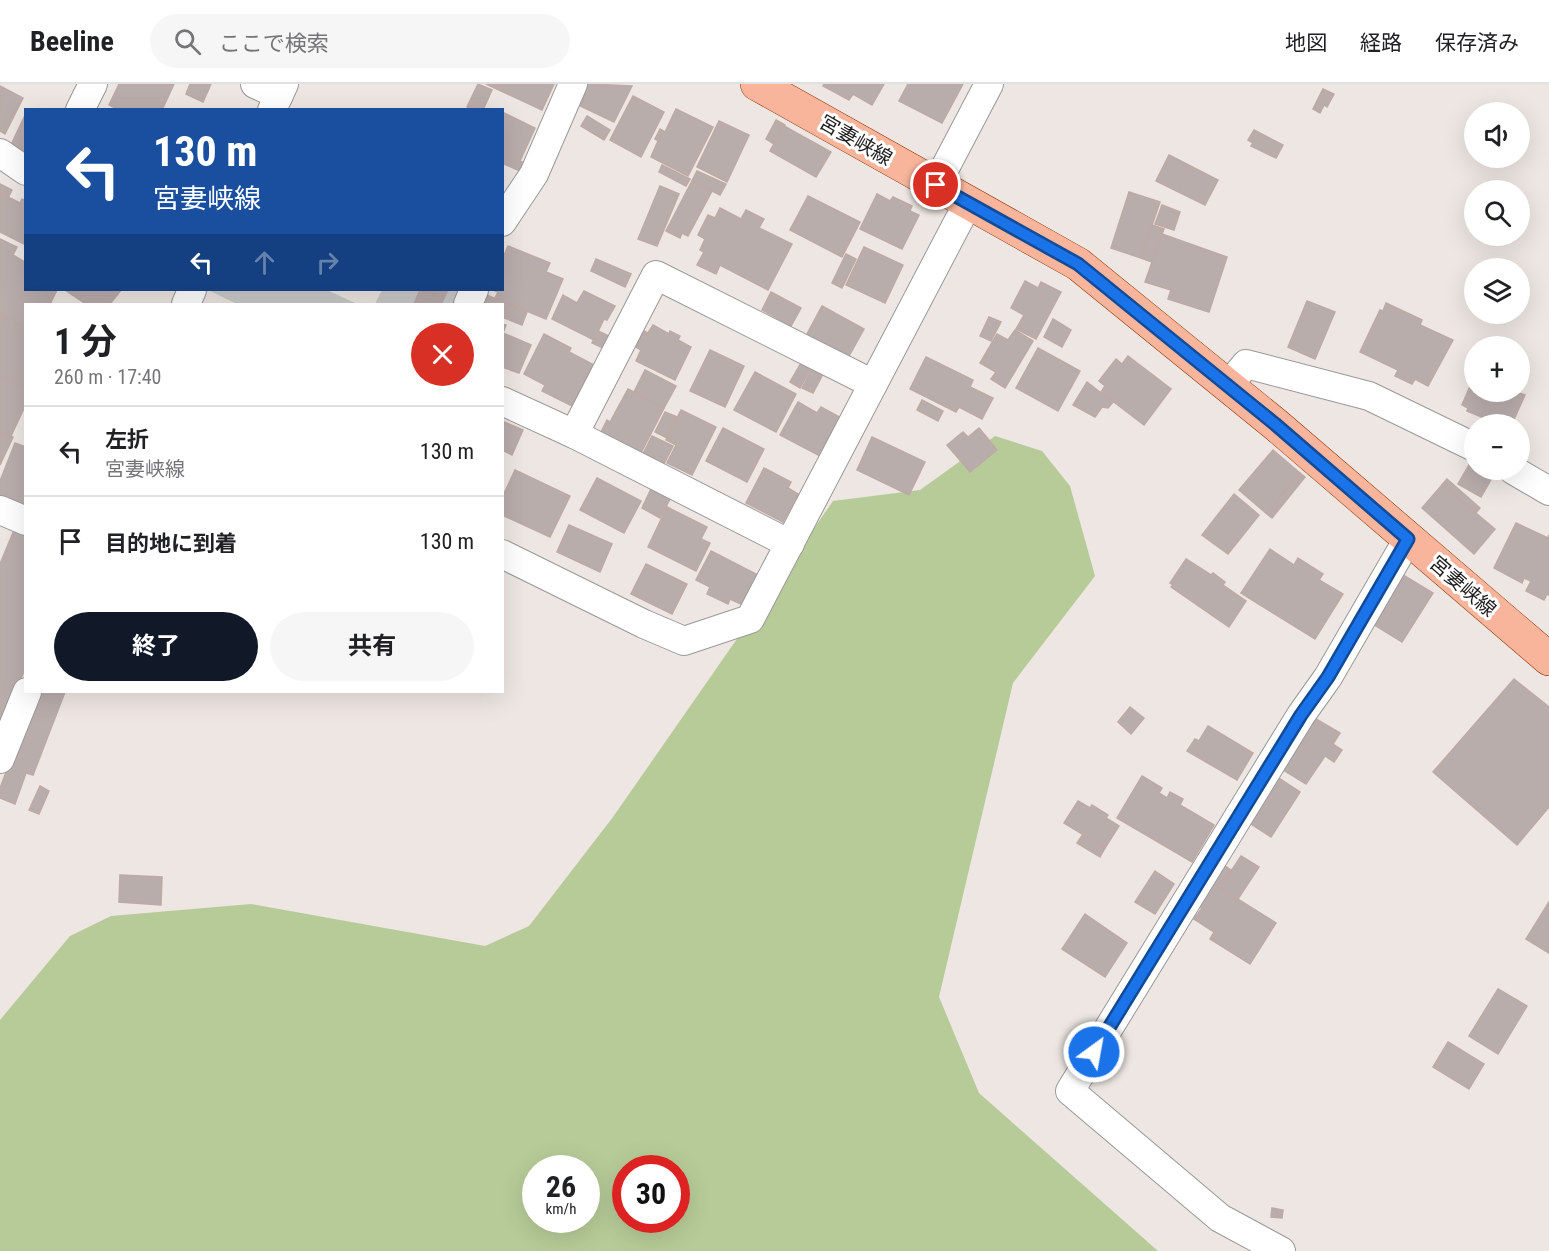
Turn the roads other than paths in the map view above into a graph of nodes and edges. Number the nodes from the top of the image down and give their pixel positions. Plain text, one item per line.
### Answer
1 (93, 84) edge
2 (573, 84) edge
3 (757, 84) edge
4 (989, 84) edge
5 (81, 108) edge
6 (0, 153) edge
7 (24, 170) edge
8 (936, 185) junction
9 (968, 203) junction
10 (504, 219) edge
11 (873, 384) junction
12 (1228, 386) junction
13 (504, 402) edge
14 (574, 434) junction
15 (1464, 442) edge
16 (1530, 480) edge
17 (1549, 491) edge
18 (0, 510) edge
19 (24, 520) edge
20 (1408, 539) junction
21 (790, 544) junction
22 (504, 555) edge
23 (1549, 659) edge
24 (27, 693) edge
25 (0, 759) edge
26 (1281, 1251) edge

1 - 5 street
2 - 10 street
3 - 8 main road, 宮妻峡線
4 - 8 street
6 - 7 street
8 - 9 main road, 宮妻峡線
9 - 11 street
9 - 12 main road, 宮妻峡線
11 - 14 street
11 - 21 street
12 - 15 street
12 - 20 main road, 宮妻峡線
13 - 14 street
14 - 21 street
16 - 17 street
18 - 19 street
20 - 23 main road, 宮妻峡線
20 - 26 street
21 - 22 street
24 - 25 street

